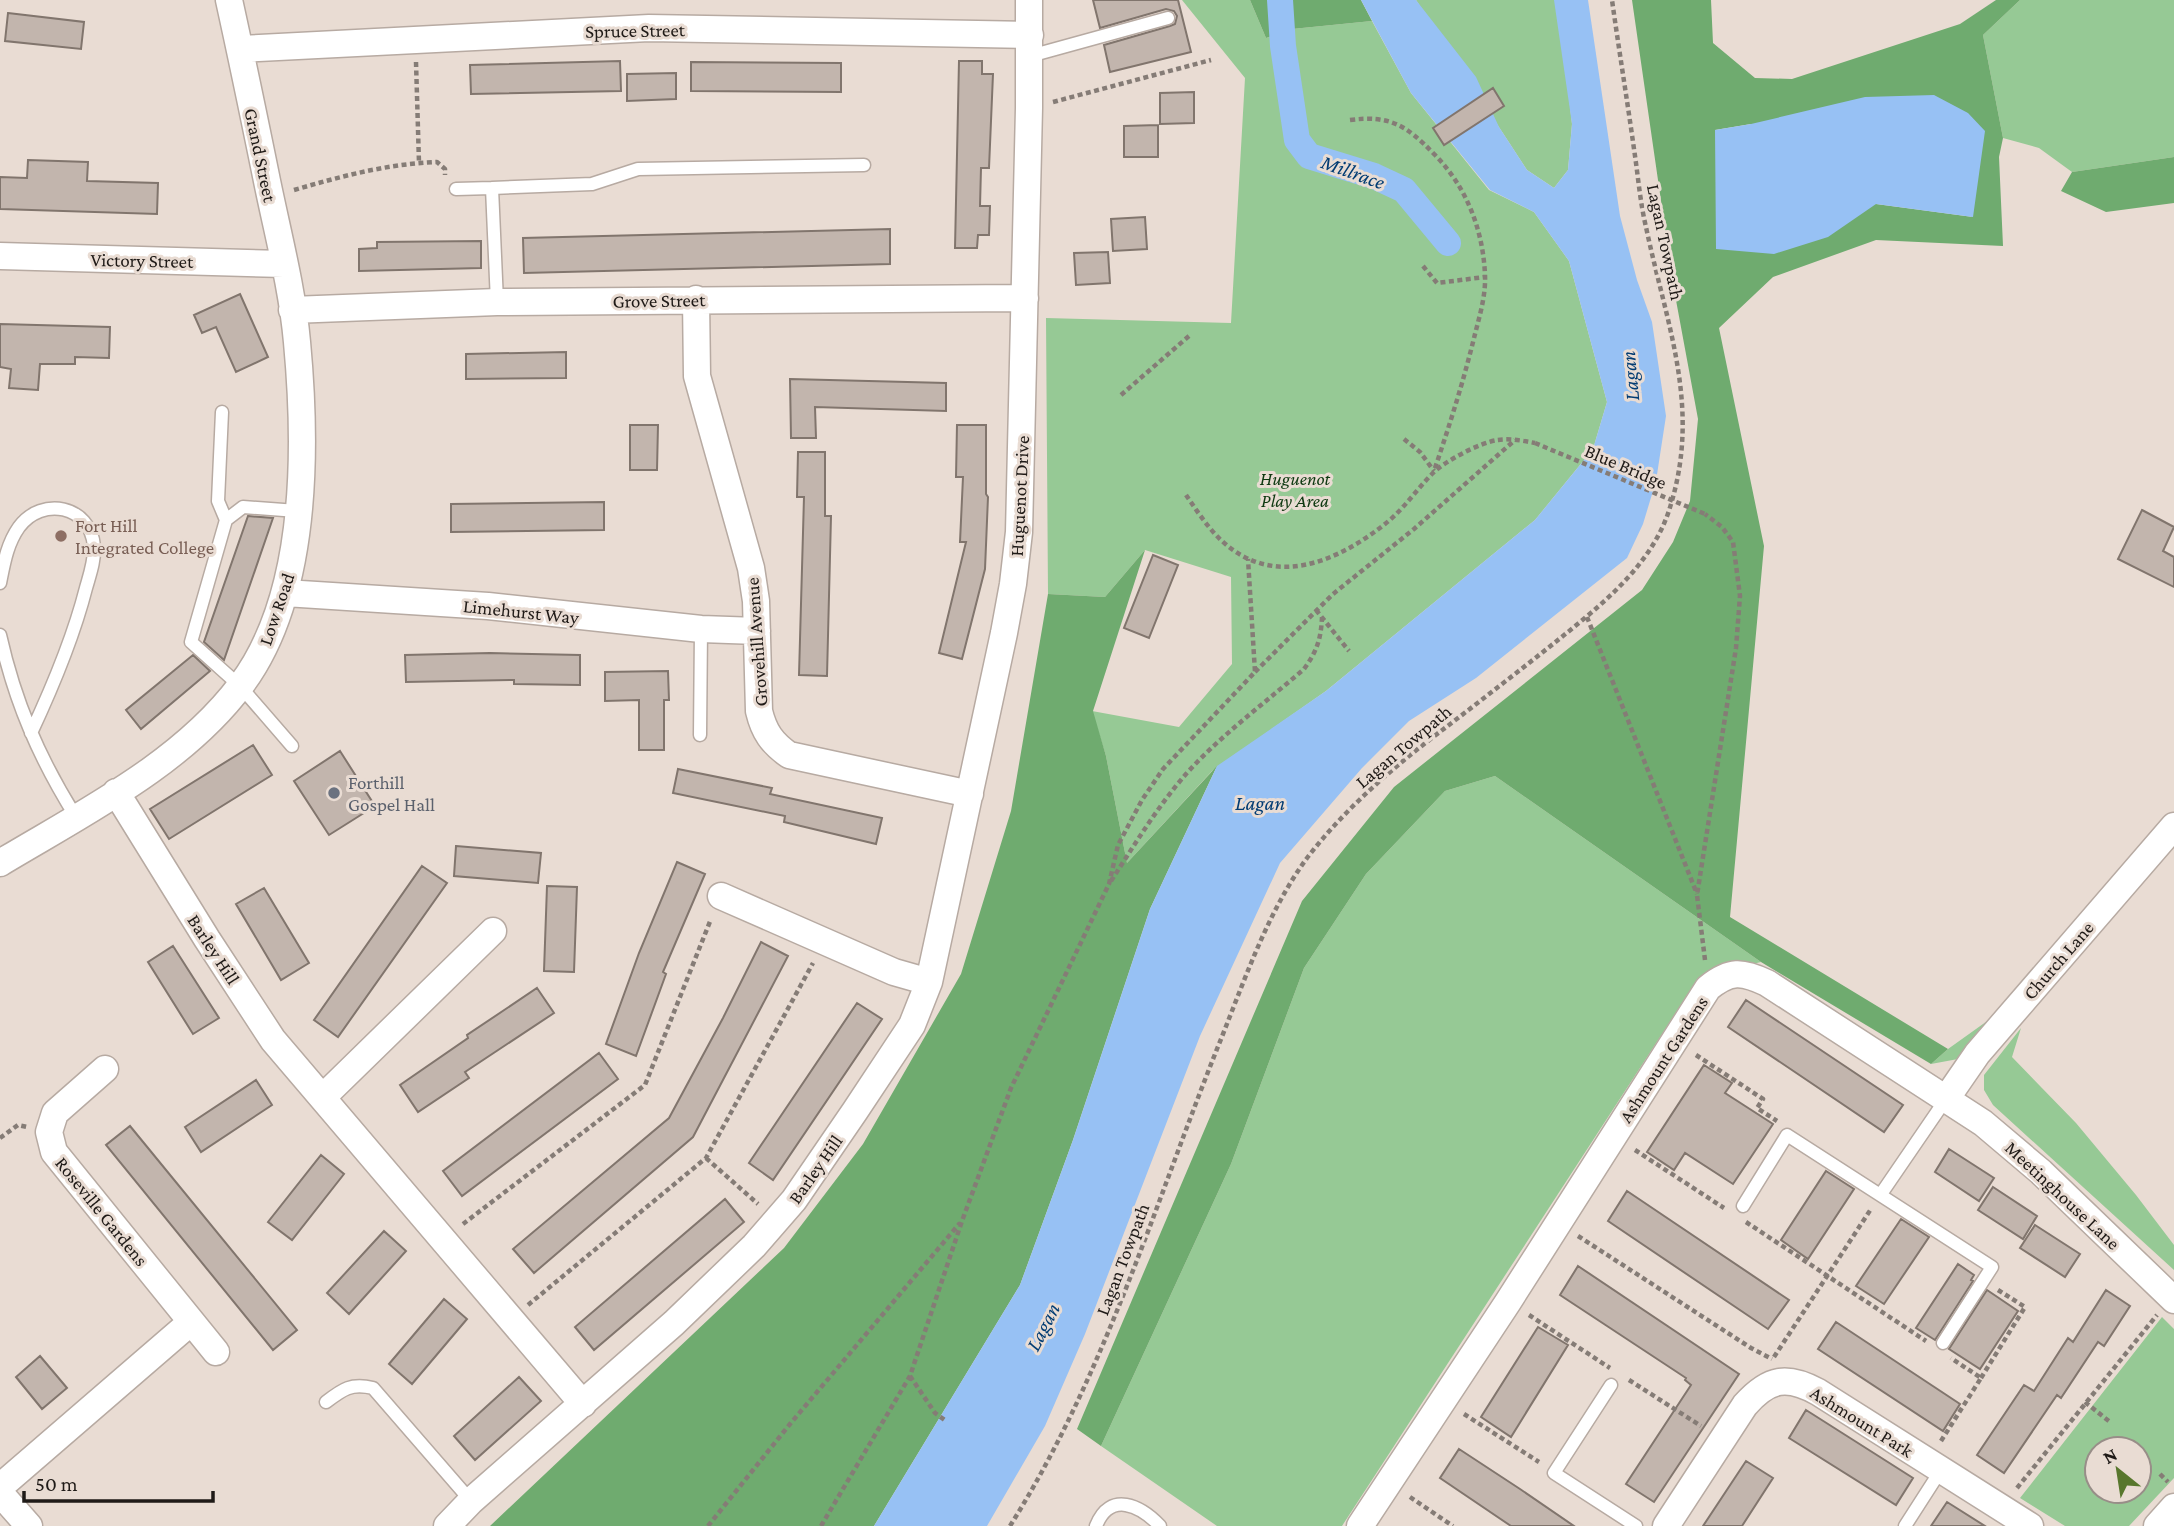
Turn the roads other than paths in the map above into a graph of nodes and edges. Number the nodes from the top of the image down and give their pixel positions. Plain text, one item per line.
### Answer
1 (229, 0) edge
2 (1028, 0) edge
3 (1168, 18) dead end
4 (1030, 45) junction
5 (240, 49) junction
6 (864, 165) dead end
7 (456, 188) road end
8 (492, 188) junction
9 (0, 256) edge
10 (284, 264) junction
11 (1025, 298) junction
12 (696, 299) junction
13 (496, 302) junction
14 (292, 310) junction
15 (222, 412) dead end
16 (298, 511) junction
17 (226, 520) junction
18 (0, 583) edge
19 (285, 593) junction
20 (701, 629) junction
21 (757, 631) junction
22 (0, 635) edge
23 (240, 686) junction
24 (30, 733) junction
25 (701, 735) dead end
26 (292, 746) dead end
27 (117, 792) junction
28 (970, 794) junction
29 (76, 817) junction
30 (2174, 826) edge
31 (0, 863) edge
32 (721, 895) road end
33 (493, 931) dead end
34 (929, 982) junction
35 (105, 1069) dead end
36 (323, 1097) junction
37 (1946, 1099) junction
38 (1881, 1194) junction
39 (1739, 1211) road end
40 (2173, 1299) edge
41 (191, 1322) junction
42 (1943, 1343) dead end
43 (216, 1352) dead end
44 (1611, 1385) dead end
45 (326, 1402) dead end
46 (583, 1404) junction
47 (1934, 1466) junction
48 (0, 1487) edge
49 (0, 1493) edge
50 (471, 1501) junction
51 (2174, 1507) edge
52 (29, 1526) edge
53 (447, 1526) edge
54 (1096, 1526) edge
55 (1160, 1526) edge
56 (1360, 1526) edge
57 (1636, 1526) edge
58 (1666, 1526) edge
59 (1905, 1526) edge
60 (2030, 1526) edge
61 (2157, 1526) edge

1 - 5 street, Grand Street
2 - 4 street, Huguenot Drive
3 - 4 lane
4 - 5 street, Spruce Street
4 - 11 street, Huguenot Drive
5 - 10 street, Grand Street
6 - 8 lane
7 - 8 lane
8 - 13 lane
9 - 10 street, Victory Street
10 - 14 street, Grand Street
11 - 12 street, Grove Street
11 - 28 street, Huguenot Drive
12 - 13 street, Grove Street
12 - 21 street, Grovehill Avenue
13 - 14 street, Grove Street
14 - 16 street, Low Road
15 - 17 lane
16 - 17 lane
16 - 19 street, Low Road
17 - 23 lane
18 - 24 lane
19 - 20 street, Limehurst Way
19 - 23 street, Low Road
20 - 21 street, Limehurst Way
20 - 25 lane
21 - 28 street, Grovehill Avenue
22 - 24 lane
23 - 26 lane
23 - 27 street, Low Road
24 - 29 lane
27 - 29 street, Low Road
27 - 36 street, Barley Hill
28 - 34 street, Huguenot Drive
29 - 31 street, Low Road
30 - 37 street, Church Lane
32 - 34 street
33 - 36 street
34 - 46 street, Barley Hill
35 - 41 street, Roseville Gardens
36 - 46 street, Barley Hill
37 - 38 lane
37 - 40 street, Meetinghouse Lane
37 - 56 street, Ashmount Gardens
38 - 39 lane
38 - 42 lane
41 - 43 street, Roseville Gardens
41 - 48 street
44 - 57 lane
45 - 50 lane
46 - 50 street, Barley Hill
47 - 58 street, Ashmount Park
47 - 59 lane
47 - 60 street, Ashmount Park
49 - 52 street
50 - 53 street, Barley Hill
51 - 61 street
54 - 55 lane

